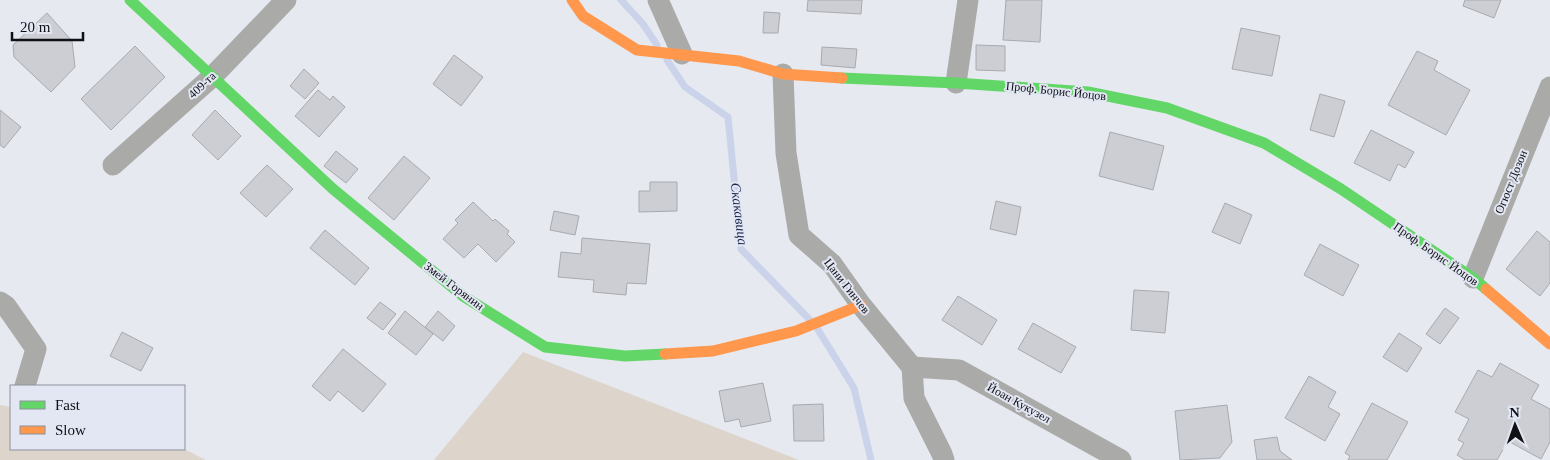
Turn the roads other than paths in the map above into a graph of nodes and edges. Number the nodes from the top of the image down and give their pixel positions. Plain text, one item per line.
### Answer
1 (130, 0) edge
2 (286, 0) edge
3 (572, 0) edge
4 (658, 0) edge
5 (968, 0) edge
6 (682, 54) junction
7 (782, 74) junction
8 (212, 77) junction
9 (956, 83) junction
10 (1550, 87) edge
11 (113, 165) dead end
12 (1473, 278) junction
13 (0, 302) edge
14 (861, 305) junction
15 (1550, 344) edge
16 (912, 367) junction
17 (25, 385) edge
18 (944, 460) edge
19 (1121, 460) edge

1 - 8 street, Змей Горянин
2 - 8 street, 409-та
3 - 6 street, Проф. Борис Йоцов
4 - 6 street
5 - 9 street
6 - 7 street, Проф. Борис Йоцов
7 - 9 street, Проф. Борис Йоцов
7 - 14 street, Цани Гинчев
8 - 11 street, 409-та
8 - 14 street, Змей Горянин
9 - 12 street, Проф. Борис Йоцов
10 - 12 street, Огюст Дозон
12 - 15 street, Проф. Борис Йоцов
13 - 17 street
14 - 16 street, Цани Гинчев
16 - 18 street
16 - 19 street, Йоан Кукузел

